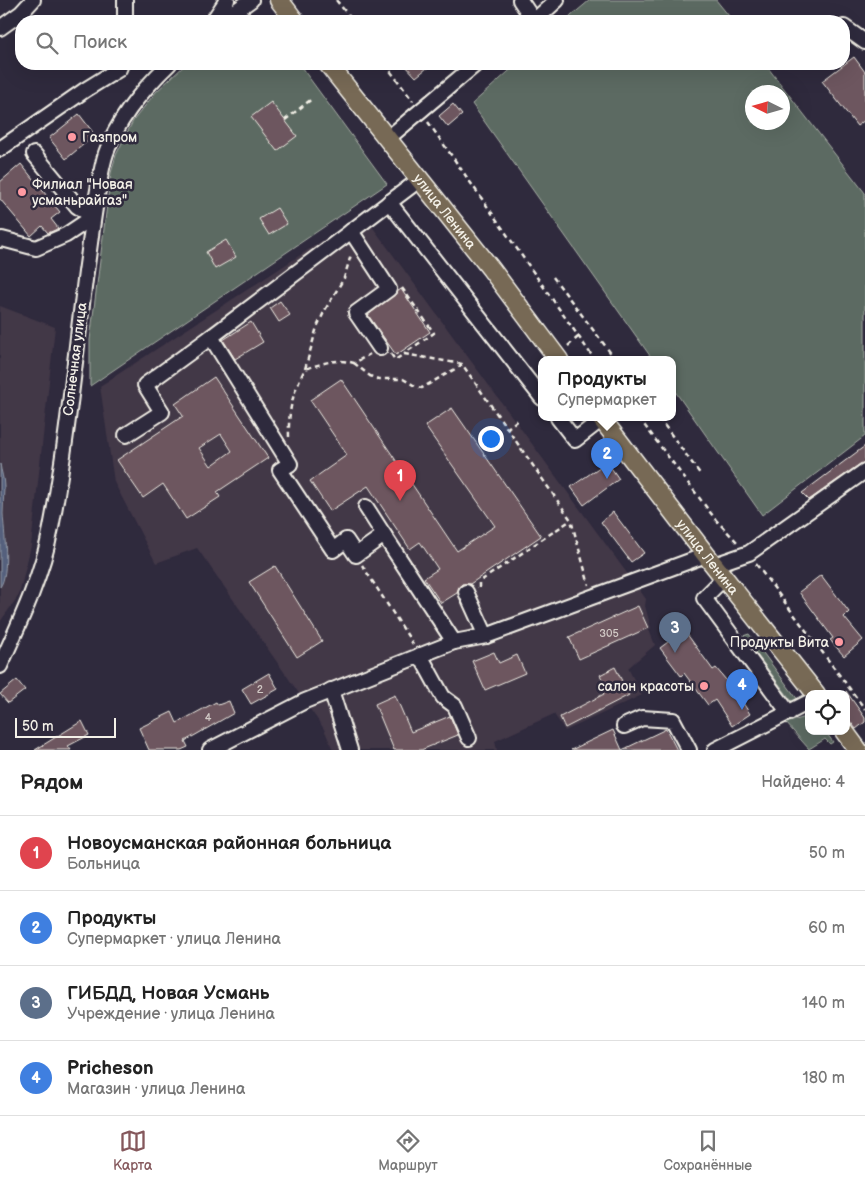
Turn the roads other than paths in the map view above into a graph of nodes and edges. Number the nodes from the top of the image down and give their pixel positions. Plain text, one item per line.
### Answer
1 (33, 0) edge
2 (125, 0) edge
3 (228, 0) edge
4 (251, 0) edge
5 (279, 0) edge
6 (520, 0) edge
7 (557, 0) edge
8 (18, 15) edge
9 (125, 15) edge
10 (217, 15) edge
11 (230, 15) edge
12 (290, 15) edge
13 (530, 15) edge
14 (541, 15) edge
15 (15, 17) edge
16 (0, 28) edge
17 (850, 31) edge
18 (865, 42) edge
19 (117, 70) edge
20 (163, 70) edge
21 (333, 70) edge
22 (469, 70) edge
23 (387, 139) junction
24 (0, 149) edge
25 (34, 154) dead end
26 (419, 180) junction
27 (389, 202) junction
28 (93, 217) junction
29 (351, 231) junction
30 (0, 240) edge
31 (212, 337) junction
32 (380, 348) road end
33 (556, 356) edge
34 (538, 393) edge
35 (560, 421) edge
36 (598, 421) edge
37 (604, 421) edge
38 (126, 435) dead end
39 (865, 471) edge
40 (366, 507) dead end
41 (384, 535) junction
42 (715, 566) junction
43 (466, 592) road end
44 (486, 636) junction
45 (454, 642) junction
46 (420, 655) junction
47 (0, 666) edge
48 (330, 690) junction
49 (813, 690) edge
50 (805, 704) edge
51 (789, 713) junction
52 (624, 726) dead end
53 (847, 735) edge
54 (469, 738) dead end
55 (210, 750) edge
56 (350, 750) edge
57 (689, 750) edge
58 (715, 750) edge
59 (858, 750) edge

1 - 8 street
2 - 9 street
3 - 10 street
4 - 11 street
5 - 12 main road
6 - 13 street
7 - 14 street
15 - 16 street
17 - 18 street
19 - 24 street
20 - 28 street, Солнечная улица
21 - 23 main road, улица Ленина
22 - 23 street
23 - 26 main road, улица Ленина
25 - 28 street
26 - 27 street
26 - 33 main road, улица Ленина
27 - 29 street
27 - 34 street
28 - 30 street
28 - 47 street, Солнечная улица
29 - 31 street
29 - 32 street
31 - 38 street
31 - 41 street
35 - 36 street
37 - 42 main road, улица Ленина
39 - 42 street
40 - 41 street
41 - 45 street
42 - 44 street
42 - 49 main road, улица Ленина
42 - 51 street
43 - 44 street
44 - 45 street
45 - 46 street
46 - 48 street
46 - 54 street
48 - 55 street
48 - 56 street
50 - 51 street
51 - 58 street
52 - 57 street
53 - 59 main road

